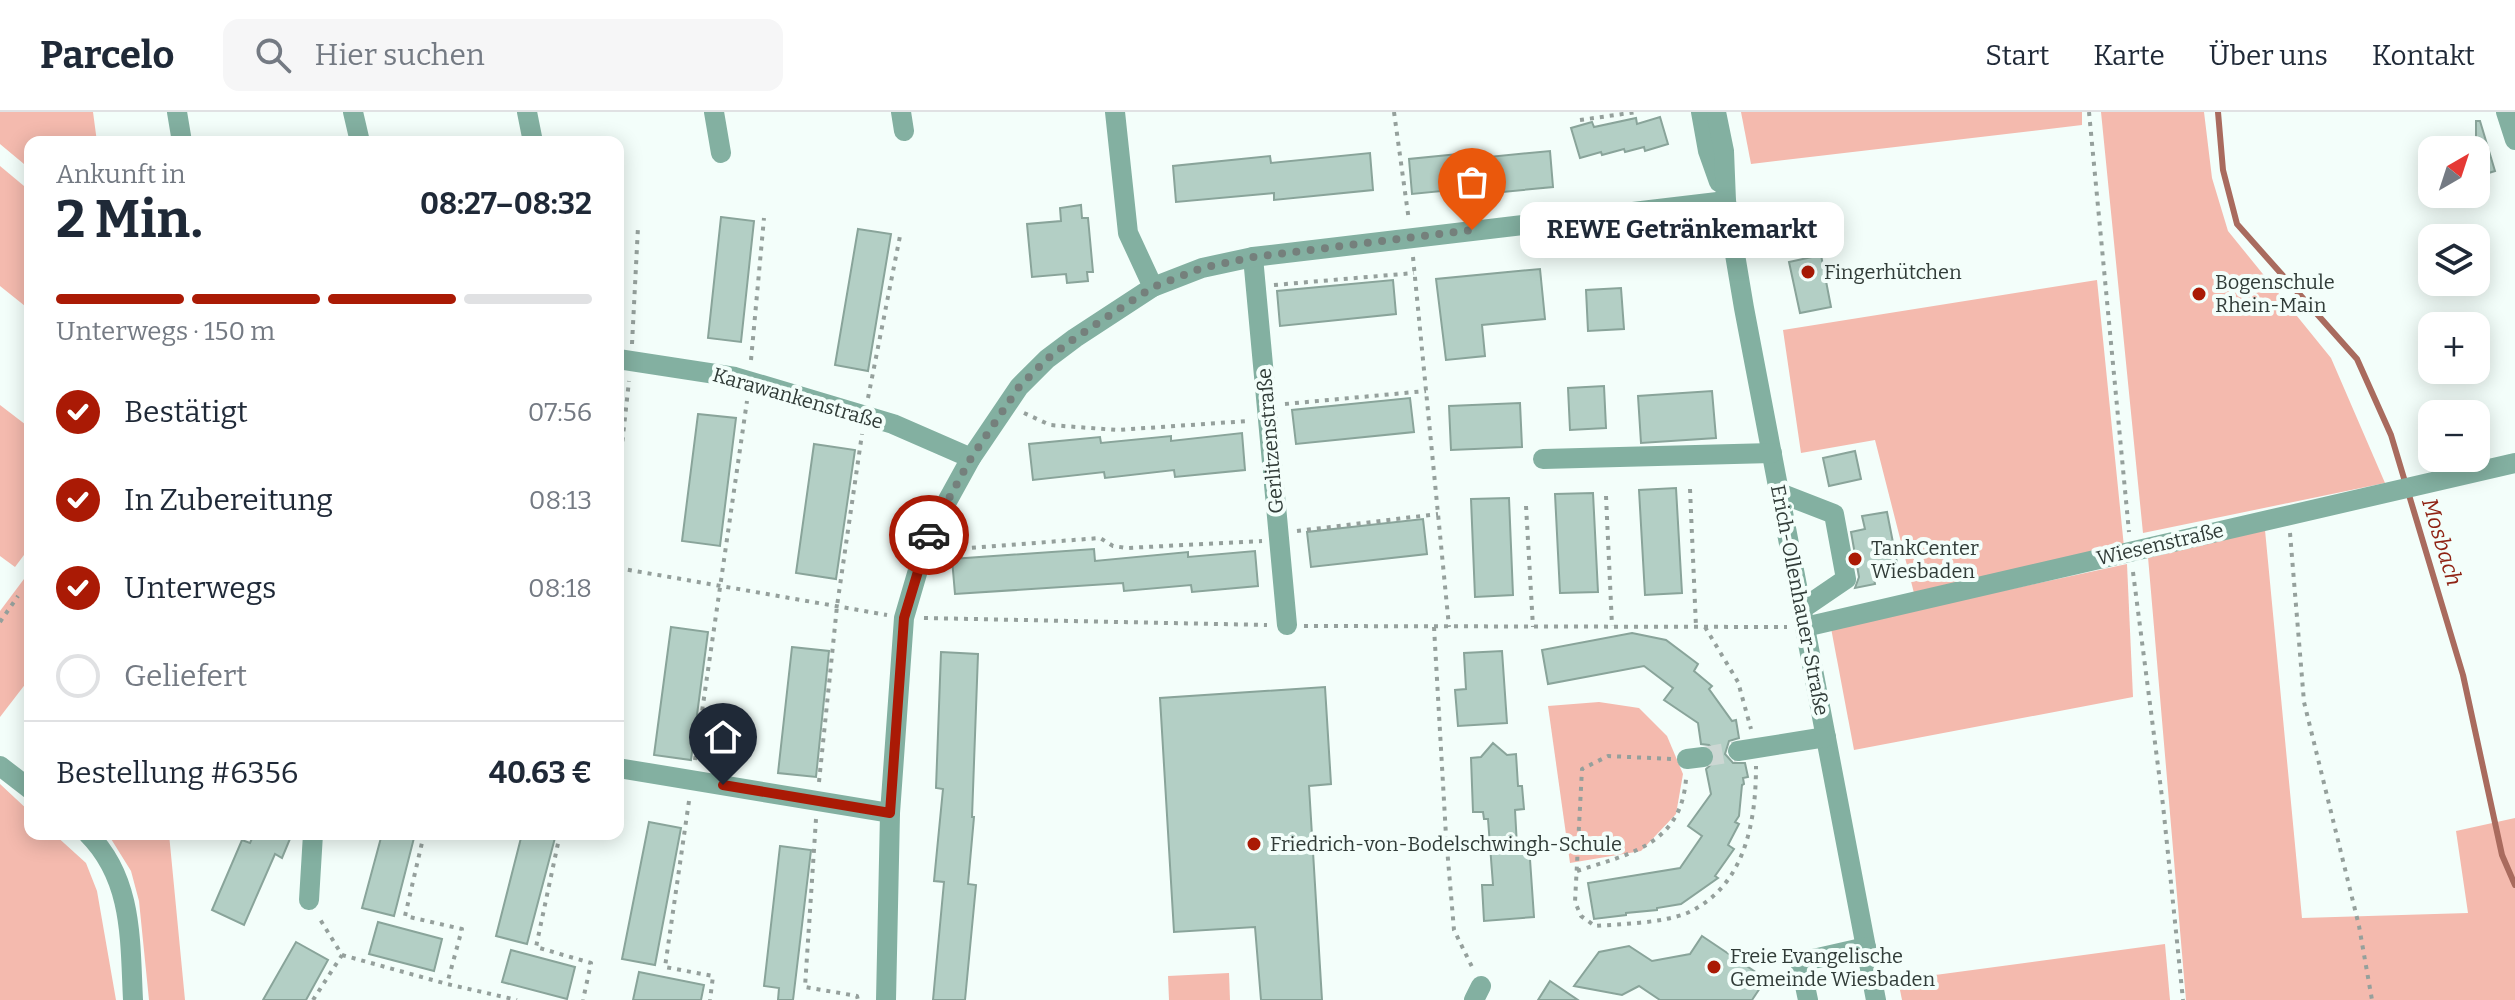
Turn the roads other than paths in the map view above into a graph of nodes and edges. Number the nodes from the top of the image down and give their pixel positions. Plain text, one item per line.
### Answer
1 (177, 112) edge
2 (353, 112) edge
3 (527, 112) edge
4 (714, 112) edge
5 (1115, 112) edge
6 (1701, 112) edge
7 (1716, 112) edge
8 (2506, 112) edge
9 (181, 136) edge
10 (359, 136) edge
11 (532, 136) edge
12 (2515, 140) edge
13 (721, 153) dead end
14 (1726, 201) junction
15 (1253, 257) junction
16 (1153, 287) junction
17 (624, 360) edge
18 (1772, 453) junction
19 (971, 458) junction
20 (1543, 459) dead end
21 (2515, 463) edge
22 (1780, 493) junction
23 (1804, 618) junction
24 (1287, 625) road end
25 (1826, 737) junction
26 (1738, 751) tunnel mouth
27 (0, 766) edge
28 (624, 769) edge
29 (24, 784) edge
30 (890, 813) junction
31 (94, 840) edge
32 (313, 840) edge
33 (309, 900) road end
34 (1866, 947) junction
35 (133, 1000) edge
36 (886, 1000) edge
37 (1808, 1000) edge
38 (1876, 1000) edge

1 - 9 street
2 - 10 street
3 - 11 street
4 - 13 street
5 - 16 street
6 - 14 street, Erich-Ollenhauer-Straße
7 - 14 street, Erich-Ollenhauer-Straße
8 - 12 street
14 - 15 street
14 - 18 street, Erich-Ollenhauer-Straße
15 - 16 street
15 - 24 street, Gerlitzenstraße
16 - 19 street
17 - 19 street, Karawankenstraße
18 - 20 street
18 - 22 street, Erich-Ollenhauer-Straße
19 - 30 street
21 - 23 street, Wiesenstraße
22 - 23 street, Erich-Ollenhauer-Straße
22 - 23 street
23 - 25 street, Erich-Ollenhauer-Straße
25 - 26 street
25 - 34 street, Erich-Ollenhauer-Straße
27 - 29 street
28 - 30 street
30 - 36 street
31 - 35 street
32 - 33 street
34 - 37 street
34 - 38 street, Erich-Ollenhauer-Straße

